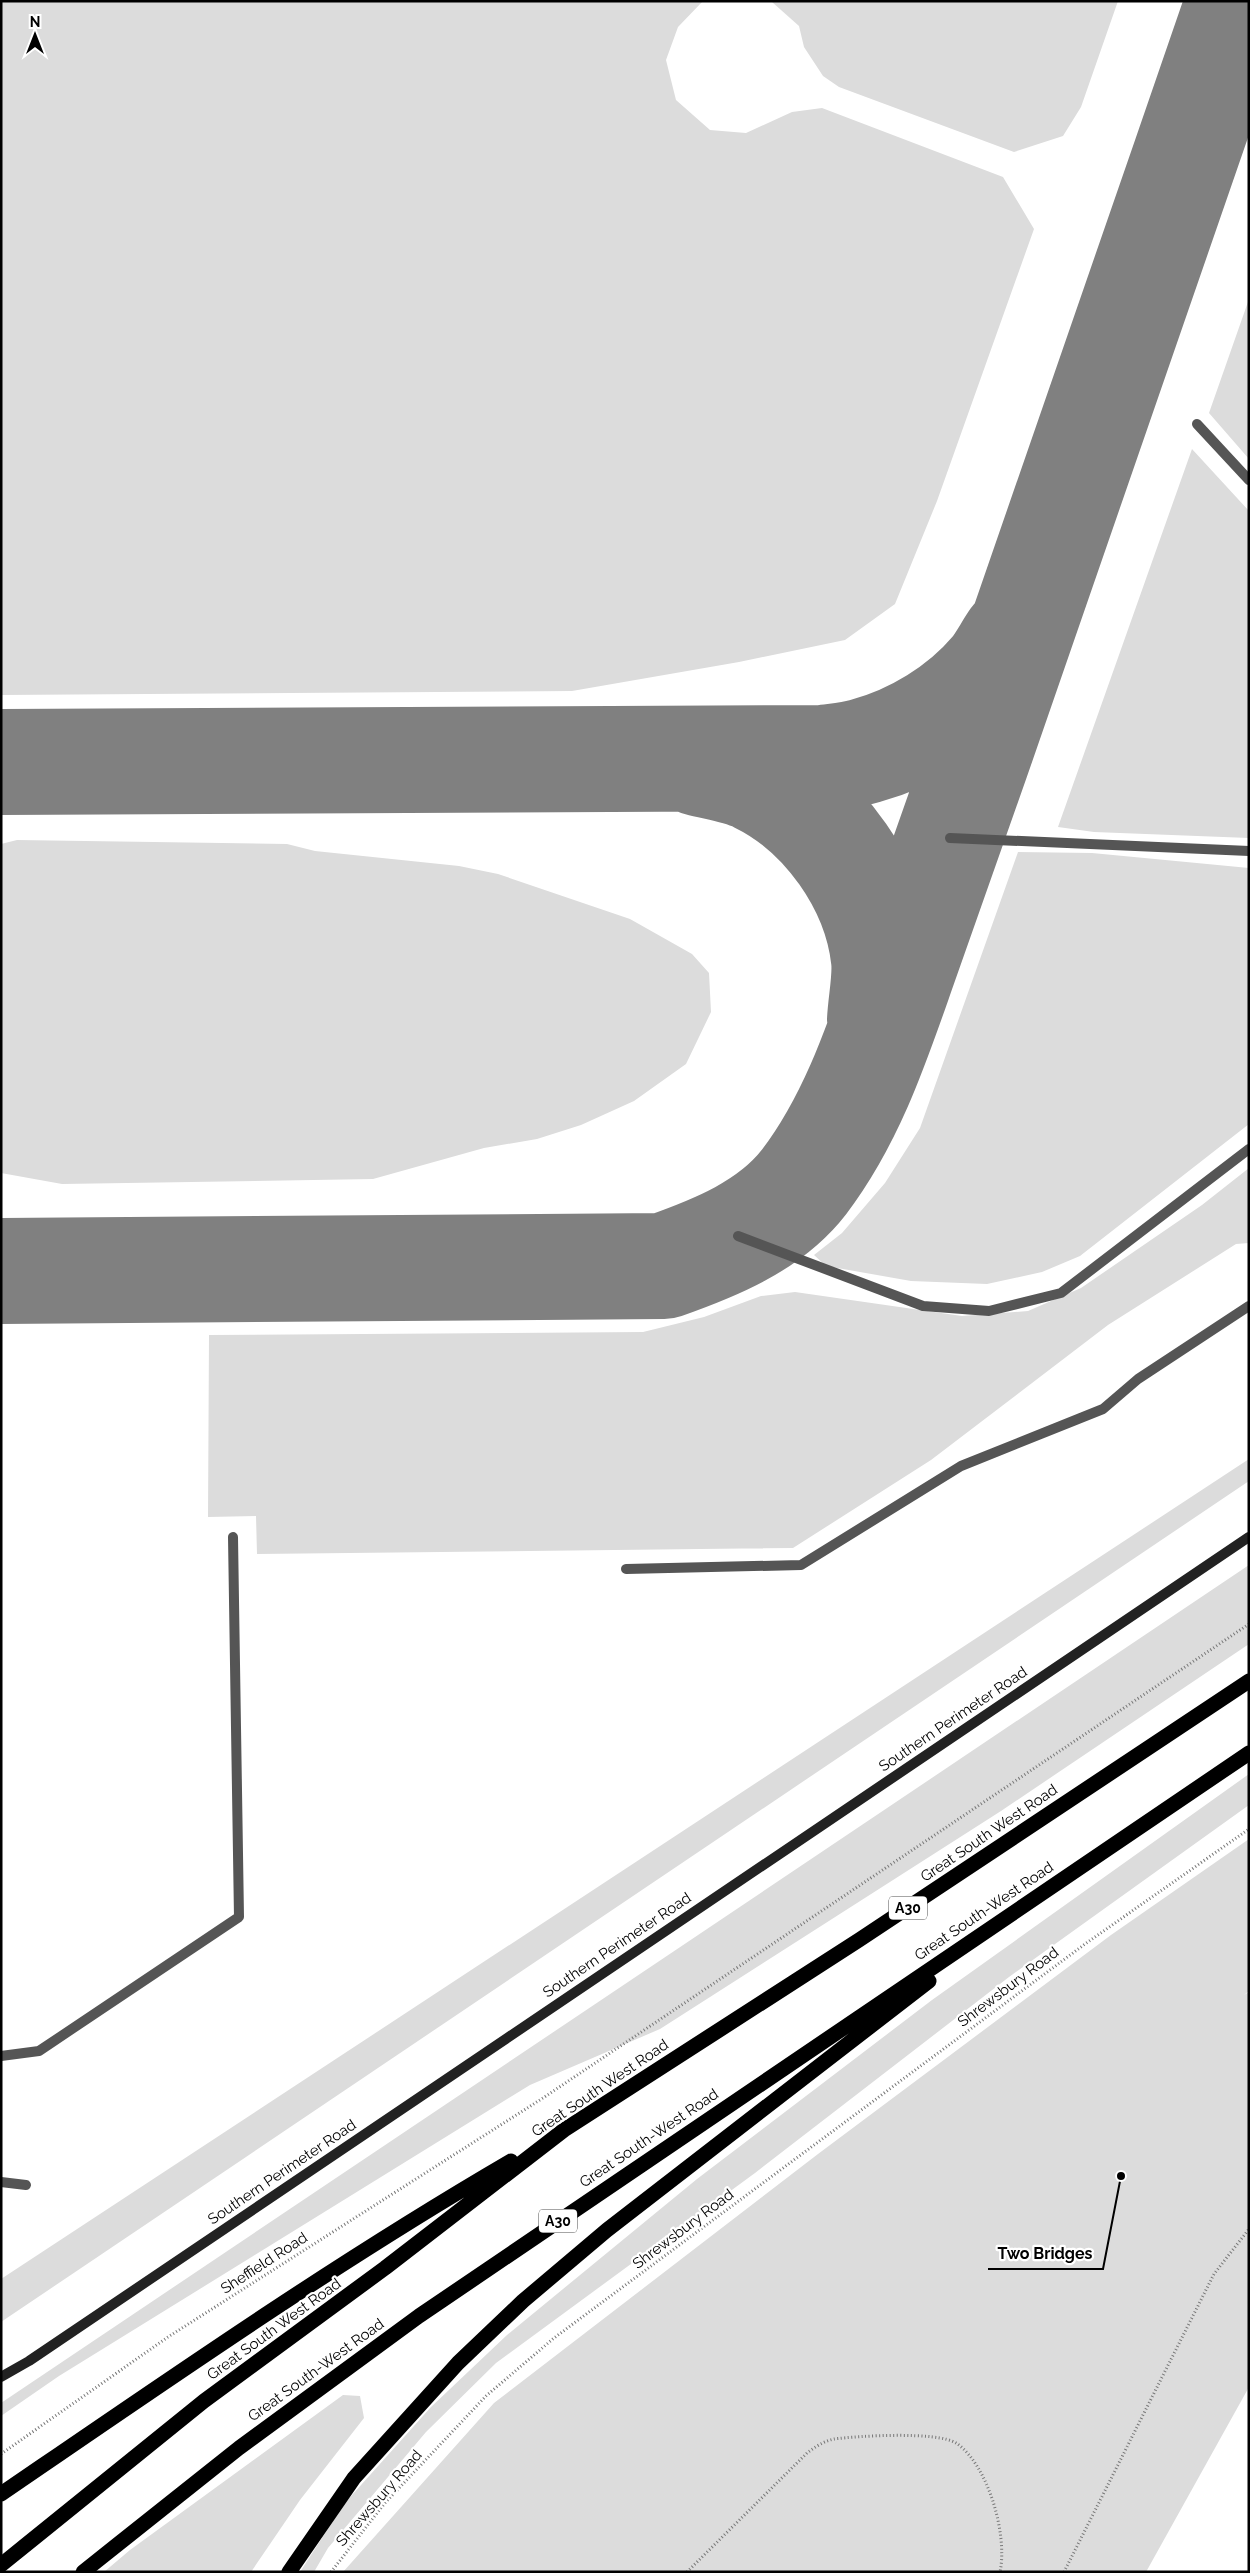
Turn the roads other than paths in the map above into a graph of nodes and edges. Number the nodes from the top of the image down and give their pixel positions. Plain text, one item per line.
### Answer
1 (1197, 424) dead end
2 (1249, 480) edge
3 (950, 838) dead end
4 (1249, 851) edge
5 (1249, 1148) edge
6 (738, 1236) dead end
7 (1249, 1306) edge
8 (234, 1537) dead end
9 (1249, 1537) edge
10 (626, 1569) dead end
11 (1249, 1681) edge
12 (1249, 1753) edge
13 (1047, 1889) junction
14 (1, 2056) edge
15 (564, 2130) junction
16 (1, 2182) edge
17 (26, 2185) dead end
18 (1, 2377) edge
19 (1, 2494) edge
20 (1, 2565) edge
21 (83, 2572) edge
22 (289, 2572) edge

1 - 2 lane
3 - 4 lane
5 - 6 lane
7 - 10 lane
8 - 14 lane
9 - 18 street, Southern Perimeter Road
11 - 15 highway, Great South West Road / A30
12 - 13 highway, Great South-West Road / A30
13 - 21 highway, Great South-West Road / A30
13 - 22 highway
15 - 19 highway
15 - 20 highway, Great South West Road / A30
16 - 17 lane

